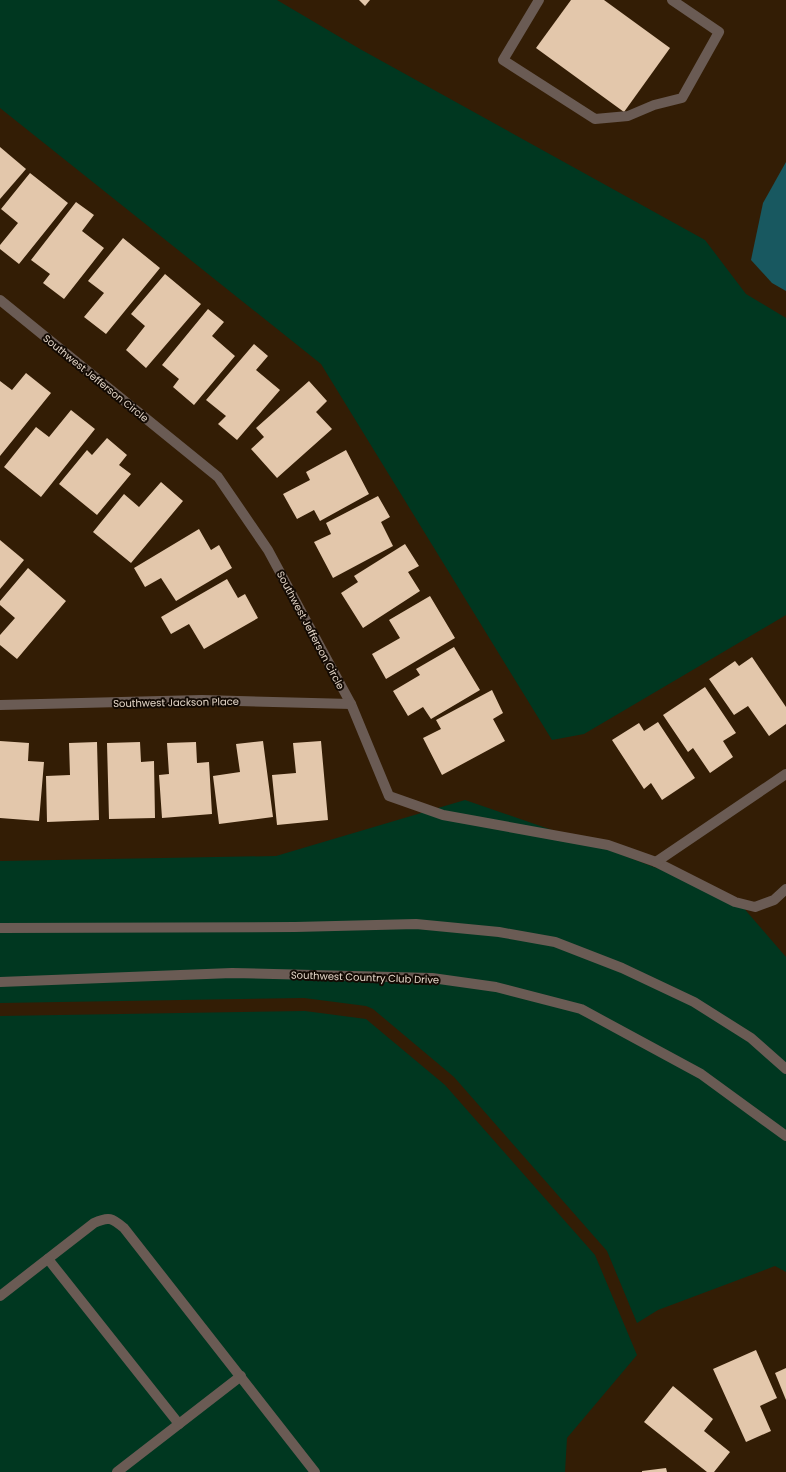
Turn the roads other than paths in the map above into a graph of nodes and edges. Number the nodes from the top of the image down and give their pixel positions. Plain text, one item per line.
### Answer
1 (539, 0) edge
2 (672, 0) edge
3 (0, 300) edge
4 (2, 703) edge
5 (351, 704) junction
6 (786, 774) edge
7 (656, 862) junction
8 (786, 890) edge
9 (0, 928) edge
10 (0, 982) edge
11 (786, 1069) edge
12 (786, 1136) edge
13 (48, 1259) junction
14 (0, 1296) edge
15 (241, 1376) junction
16 (179, 1424) junction
17 (117, 1472) edge
18 (315, 1472) edge

1 - 2 street
3 - 5 street, Southwest Jefferson Circle
4 - 5 street, Southwest Jackson Place
5 - 7 street, Southwest Jefferson Circle
6 - 7 street
7 - 8 street, Southwest Jefferson Circle
9 - 11 street
10 - 12 street, Southwest Country Club Drive
13 - 14 street
13 - 15 street
13 - 16 street
15 - 16 street
15 - 18 street
16 - 17 street

